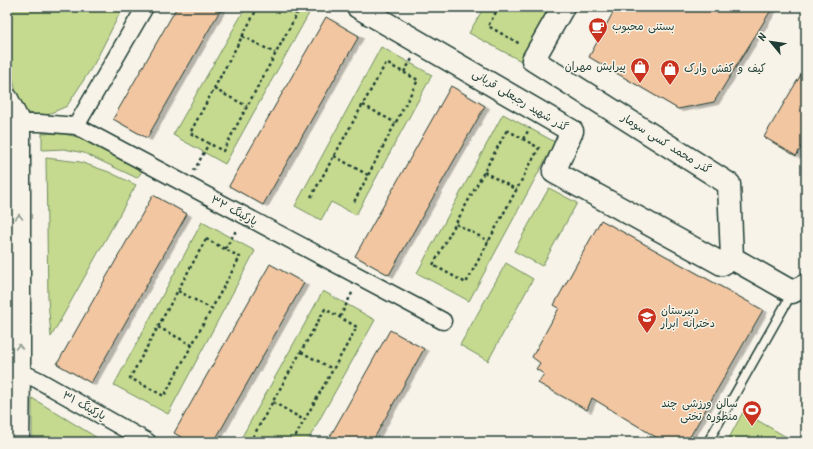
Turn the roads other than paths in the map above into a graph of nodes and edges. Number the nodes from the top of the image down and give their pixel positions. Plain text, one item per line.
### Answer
1 (145, 7) edge
2 (358, 7) edge
3 (563, 7) edge
4 (7, 99) edge
5 (19, 122) junction
6 (76, 126) junction
7 (732, 258) junction
8 (799, 289) edge
9 (443, 321) dead end
10 (19, 371) junction
11 (18, 442) edge
12 (148, 442) edge
13 (708, 442) edge

1 - 6 street
2 - 7 street, گذر شهید رجبعلی قربانی
3 - 7 street, گذر محمد کسی سومار
4 - 5 street
5 - 6 street, پارکینگ ۳۲
10 -> 5 street
6 - 9 street, پارکینگ ۳۲
7 - 8 street
8 - 13 lane
10 - 11 street
10 - 12 street, پارکینگ ۳۱

